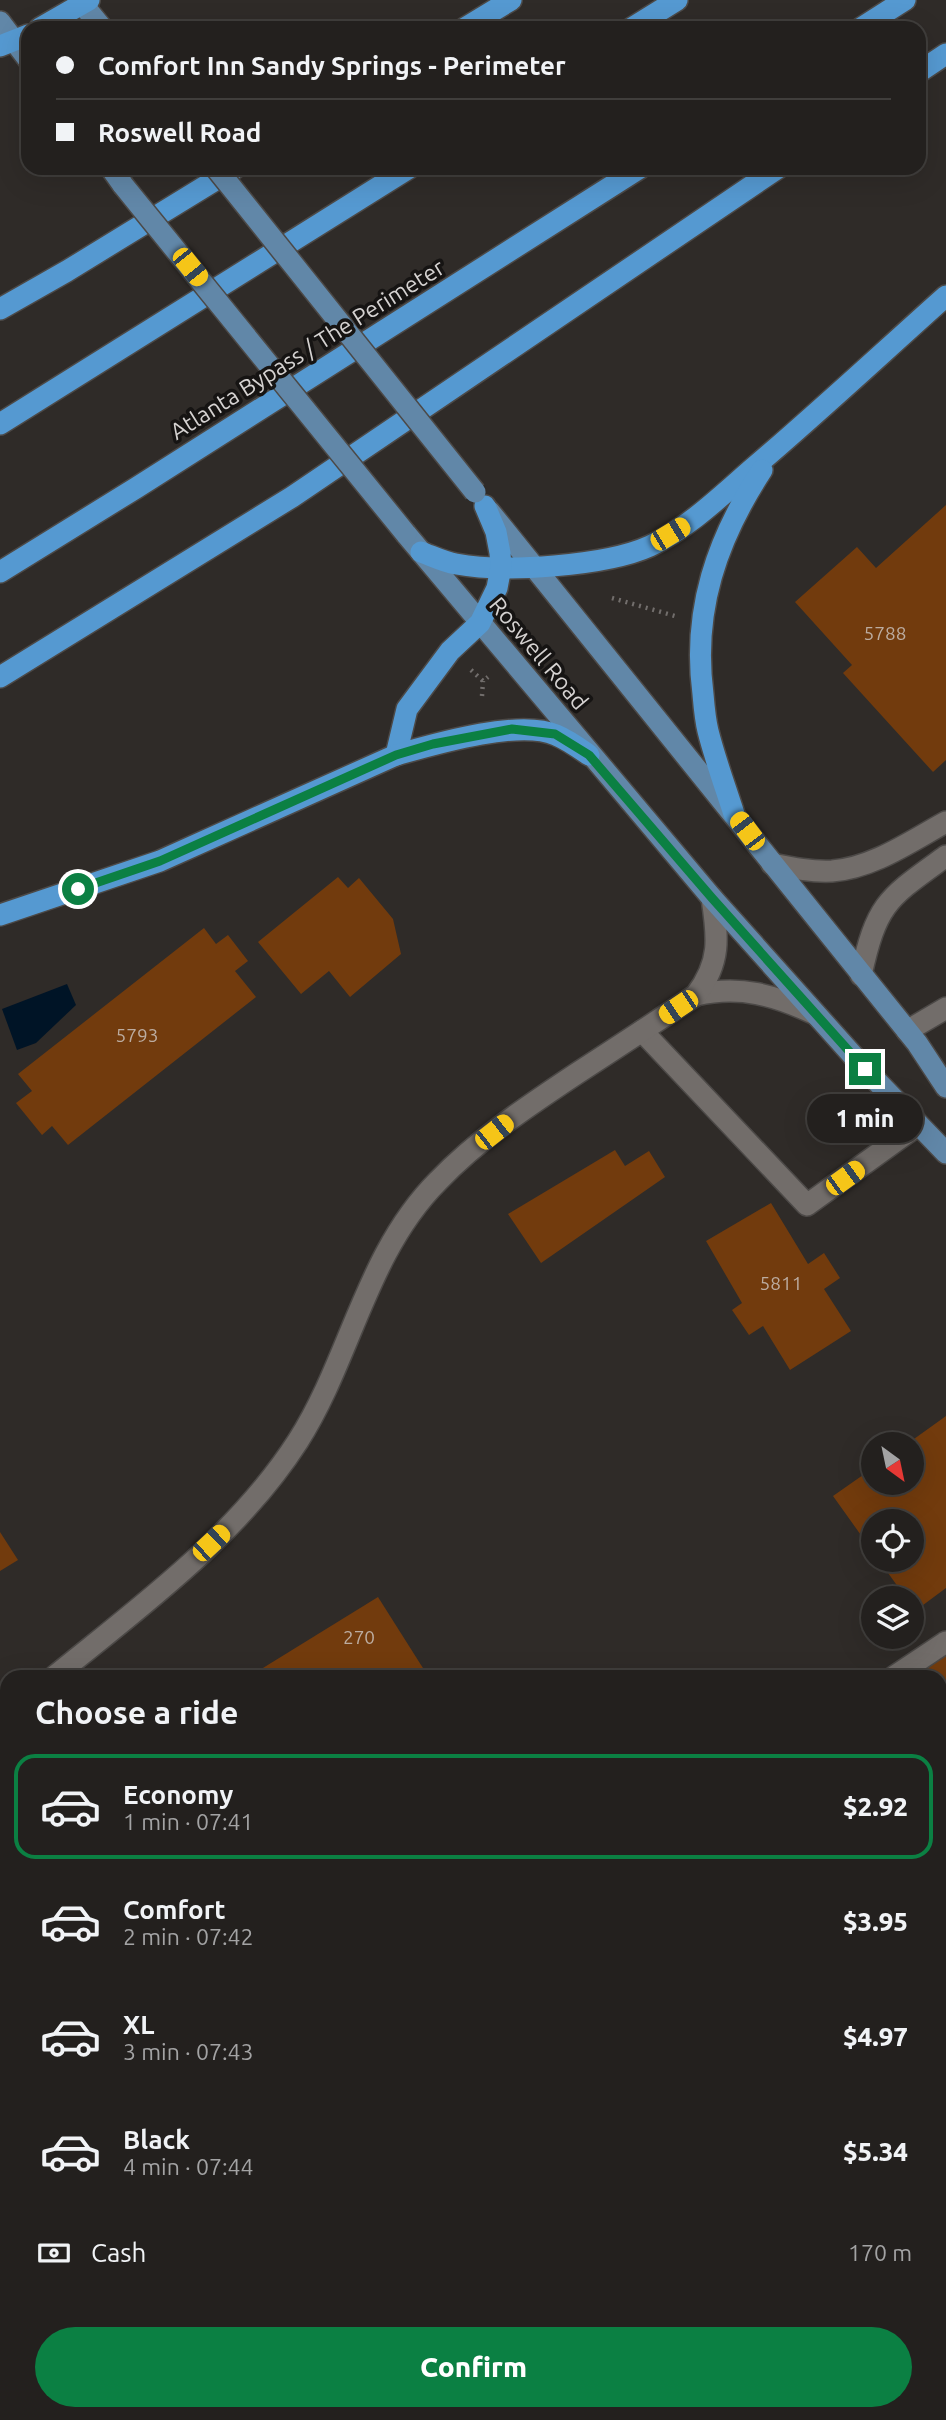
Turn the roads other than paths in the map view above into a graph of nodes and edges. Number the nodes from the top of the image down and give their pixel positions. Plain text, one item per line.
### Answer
1 (510, 0) edge
2 (677, 0) edge
3 (905, 0) edge
4 (83, 2) edge
5 (52, 21) edge
6 (97, 21) edge
7 (476, 21) edge
8 (643, 21) edge
9 (872, 21) edge
10 (0, 22) edge
11 (18, 45) edge
12 (946, 54) edge
13 (926, 67) edge
14 (222, 175) edge
15 (224, 175) edge
16 (398, 175) edge
17 (629, 175) edge
18 (768, 175) edge
19 (117, 176) edge
20 (946, 296) edge
21 (0, 309) edge
22 (0, 424) edge
23 (776, 449) junction
24 (480, 499) junction
25 (421, 552) junction
26 (501, 567) junction
27 (533, 567) junction
28 (0, 572) edge
29 (480, 623) junction
30 (0, 677) edge
31 (396, 755) junction
32 (589, 755) junction
33 (734, 814) junction
34 (946, 822) edge
35 (946, 856) edge
36 (772, 864) junction
37 (712, 898) junction
38 (0, 915) edge
39 (861, 975) junction
40 (696, 995) junction
41 (946, 1008) edge
42 (818, 1015) junction
43 (642, 1031) junction
44 (907, 1031) junction
45 (946, 1087) edge
46 (918, 1125) junction
47 (946, 1153) edge
48 (946, 1642) edge
49 (62, 1670) edge
50 (904, 1670) edge

1 - 7 highway
2 - 8 highway
3 - 9 highway
4 - 5 highway
4 - 6 main road
10 - 11 main road
12 - 13 highway
14 - 24 main road, Roswell Road, bridge
15 - 21 highway
16 - 22 highway
17 - 28 highway, Atlanta Bypass / The Perimeter
18 - 30 highway
19 - 25 main road, Roswell Road, bridge
20 - 23 highway
23 - 27 highway
23 - 33 highway
24 - 26 highway
24 - 27 main road, Roswell Road
25 - 26 highway
25 - 29 main road, Roswell Road
26 - 27 highway
26 - 29 highway
27 - 33 main road, Roswell Road
29 - 31 highway
29 - 32 main road, Roswell Road
31 - 32 highway
31 - 38 highway
32 - 37 main road, Roswell Road
33 - 36 main road, Roswell Road
34 - 36 street
35 - 39 street
36 - 39 main road, Roswell Road
37 - 40 street
37 - 42 main road, Roswell Road
39 - 44 main road, Roswell Road
40 - 42 street
40 - 43 street
41 - 44 street
42 - 46 main road, Roswell Road
43 - 46 street
43 - 49 street
44 - 45 main road, Roswell Road
46 - 47 main road, Roswell Road
48 - 50 street

